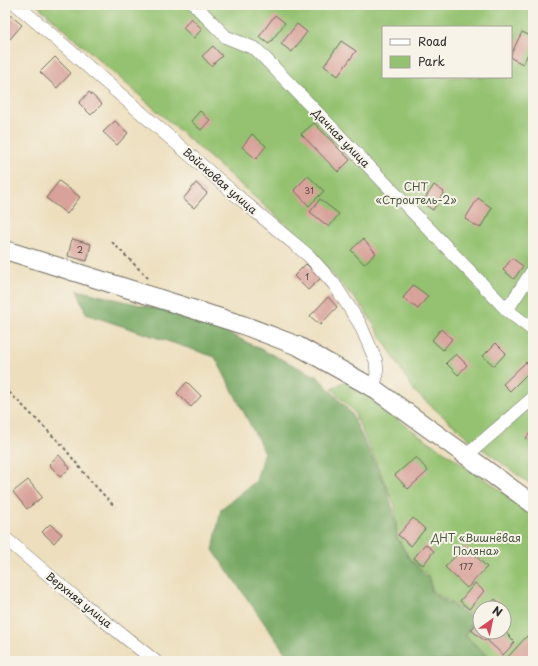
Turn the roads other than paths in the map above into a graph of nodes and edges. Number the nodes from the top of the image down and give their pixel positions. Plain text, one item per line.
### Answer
1 (17, 5) edge
2 (195, 5) edge
3 (5, 250) edge
4 (533, 270) edge
5 (507, 310) junction
6 (533, 330) edge
7 (373, 388) junction
8 (533, 398) edge
9 (467, 454) junction
10 (533, 504) edge
11 (5, 538) edge
12 (155, 661) edge

1 - 7 street, Войсковая улица
2 - 5 street, Дачная улица
3 - 7 main road
4 - 5 street
5 - 6 street, Дачная улица
7 - 9 main road
8 - 9 street
9 - 10 main road
11 - 12 street, Верхняя улица

